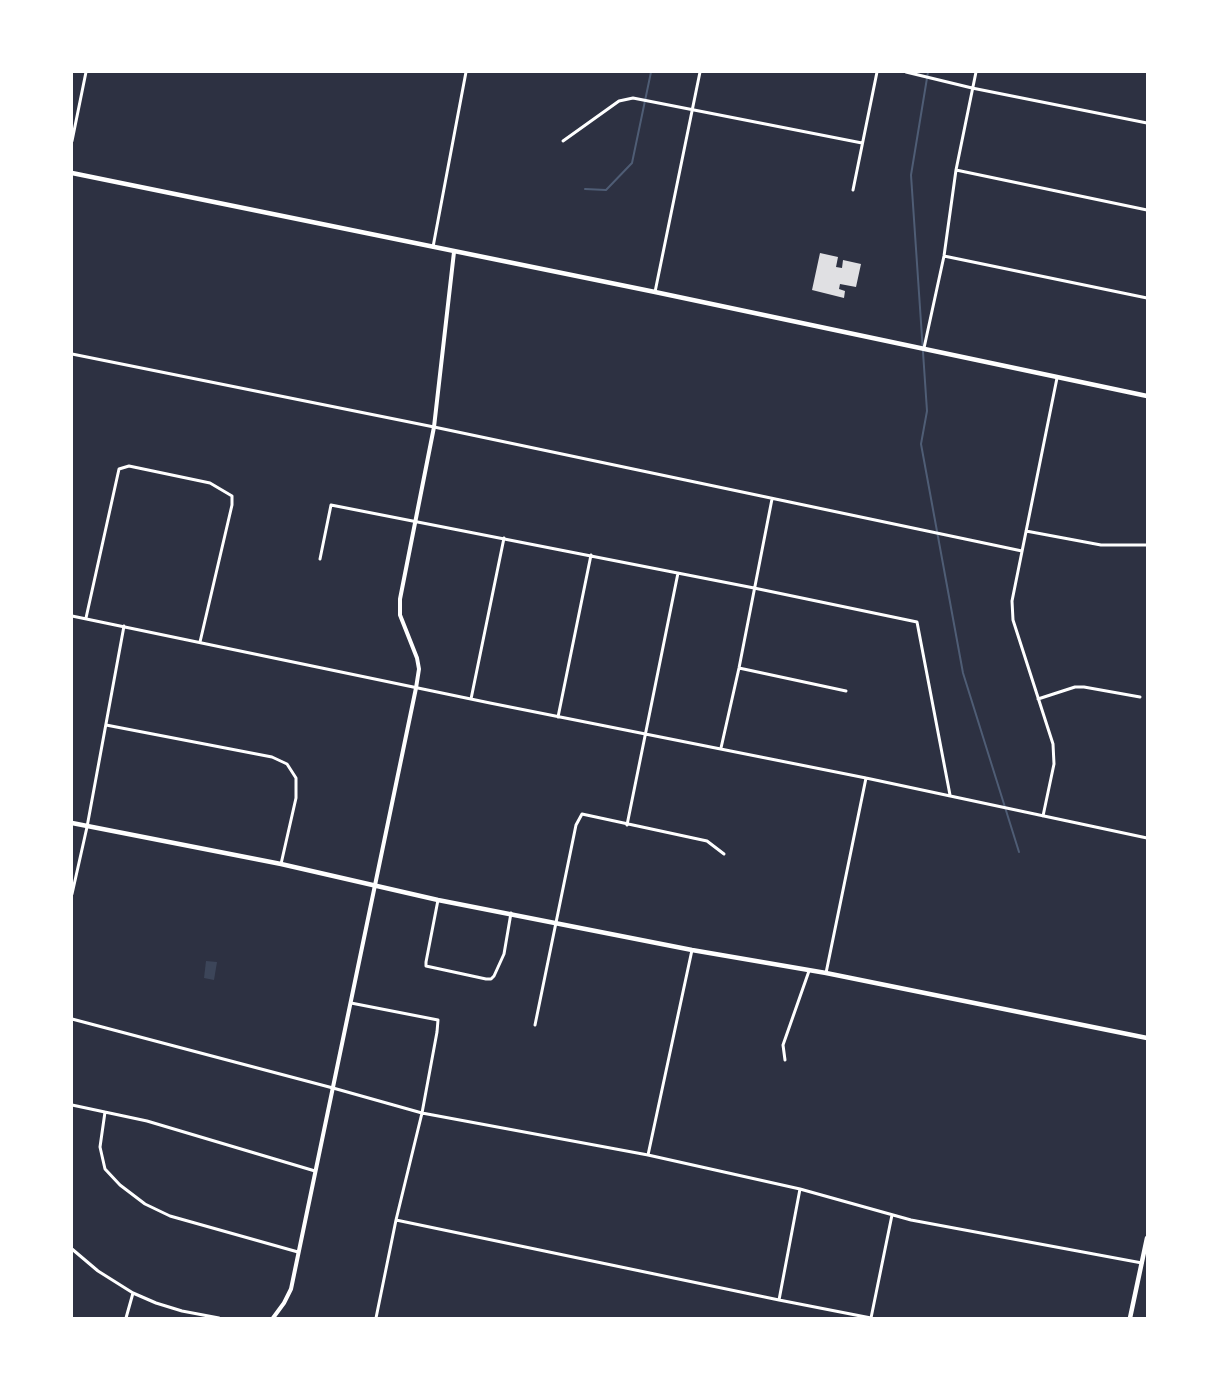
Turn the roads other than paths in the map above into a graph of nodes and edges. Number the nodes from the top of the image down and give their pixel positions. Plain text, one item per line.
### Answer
1 (86, 72) edge
2 (466, 72) edge
3 (700, 72) edge
4 (877, 72) edge
5 (906, 72) edge
6 (976, 72) edge
7 (972, 88) junction
8 (692, 109) junction
9 (1147, 123) edge
10 (72, 141) edge
11 (563, 141) dead end
12 (862, 144) junction
13 (956, 170) junction
14 (72, 173) edge
15 (853, 190) dead end
16 (1147, 210) edge
17 (432, 247) junction
18 (454, 252) junction
19 (944, 256) junction
20 (655, 292) junction
21 (1147, 298) edge
22 (924, 348) junction
23 (72, 354) edge
24 (1057, 378) junction
25 (1147, 396) edge
26 (434, 427) junction
27 (772, 498) junction
28 (416, 521) junction
29 (1026, 531) junction
30 (504, 538) junction
31 (1147, 545) edge
32 (1022, 551) junction
33 (591, 555) junction
34 (320, 559) dead end
35 (678, 573) junction
36 (754, 588) junction
37 (72, 616) edge
38 (86, 618) junction
39 (124, 626) junction
40 (200, 642) junction
41 (739, 668) junction
42 (416, 688) junction
43 (846, 691) dead end
44 (1140, 697) dead end
45 (471, 699) junction
46 (1038, 699) junction
47 (558, 717) junction
48 (106, 725) junction
49 (644, 734) junction
50 (721, 748) junction
51 (866, 778) junction
52 (950, 795) junction
53 (1043, 816) junction
54 (72, 823) edge
55 (626, 825) junction
56 (88, 827) junction
57 (1147, 838) edge
58 (724, 854) dead end
59 (281, 864) junction
60 (376, 886) junction
61 (72, 894) edge
62 (438, 900) junction
63 (511, 913) junction
64 (557, 922) junction
65 (692, 950) junction
66 (809, 971) junction
67 (826, 972) junction
68 (351, 1003) junction
69 (72, 1019) edge
70 (535, 1025) dead end
71 (1147, 1038) edge
72 (785, 1060) dead end
73 (334, 1088) junction
74 (72, 1105) edge
75 (105, 1112) junction
76 (422, 1113) junction
77 (648, 1155) junction
78 (315, 1171) junction
79 (800, 1189) junction
80 (892, 1215) junction
81 (396, 1220) junction
82 (1147, 1238) edge
83 (72, 1249) edge
84 (298, 1252) junction
85 (1142, 1263) junction
86 (133, 1293) junction
87 (779, 1300) junction
88 (126, 1318) edge
89 (219, 1318) edge
90 (273, 1318) edge
91 (376, 1318) edge
92 (871, 1318) edge
93 (1130, 1318) edge

1 - 10 street
2 - 17 street
3 - 8 street
4 - 12 street
5 - 7 street
6 - 7 street
7 - 9 street
7 - 13 street
8 - 11 street
8 - 12 street
8 - 20 street
12 - 15 street
13 - 16 street
13 - 19 street
14 - 17 main road
17 - 18 main road
18 - 20 main road
18 - 26 street
19 - 21 street
19 - 22 street
20 - 22 main road
22 - 24 main road
23 - 26 street
24 - 25 main road
24 - 29 street
26 - 27 street
26 - 28 street
27 - 32 street
27 - 36 street
28 - 30 street
28 - 34 street
28 - 42 street
29 - 31 street
29 - 32 street
30 - 33 street
30 - 45 street
32 - 46 street
33 - 35 street
33 - 47 street
35 - 36 street
35 - 49 street
36 - 41 street
36 - 52 street
37 - 38 street
38 - 39 street
38 - 40 street
39 - 40 street
39 - 48 street
40 - 42 street
41 - 43 street
41 - 50 street
42 - 45 street
42 - 60 street
44 - 46 street
45 - 47 street
46 - 53 street
47 - 49 street
48 - 56 street
48 - 59 street
49 - 50 street
49 - 55 street
50 - 51 street
51 - 52 street
51 - 67 street
52 - 53 street
53 - 57 street
54 - 56 main road
55 - 58 street
55 - 64 street
56 - 59 main road
56 - 61 street
59 - 60 main road
60 - 62 main road
60 - 68 street
62 - 63 main road
62 - 63 street
63 - 64 main road
64 - 65 main road
64 - 70 street
65 - 66 main road
65 - 77 street
66 - 67 main road
66 - 72 street
67 - 71 main road
68 - 73 street
68 - 76 street
69 - 73 street
73 - 76 street
73 - 78 street
74 - 75 street
75 - 78 street
75 - 84 street
76 - 77 street
76 - 81 street
77 - 79 street
78 - 84 street
79 - 80 street
79 - 87 street
80 - 85 street
80 - 92 street
81 - 87 street
81 - 91 street
82 - 85 main road
83 - 86 street
84 - 90 street
85 - 93 main road
86 - 88 street
86 - 89 street
87 - 92 street

